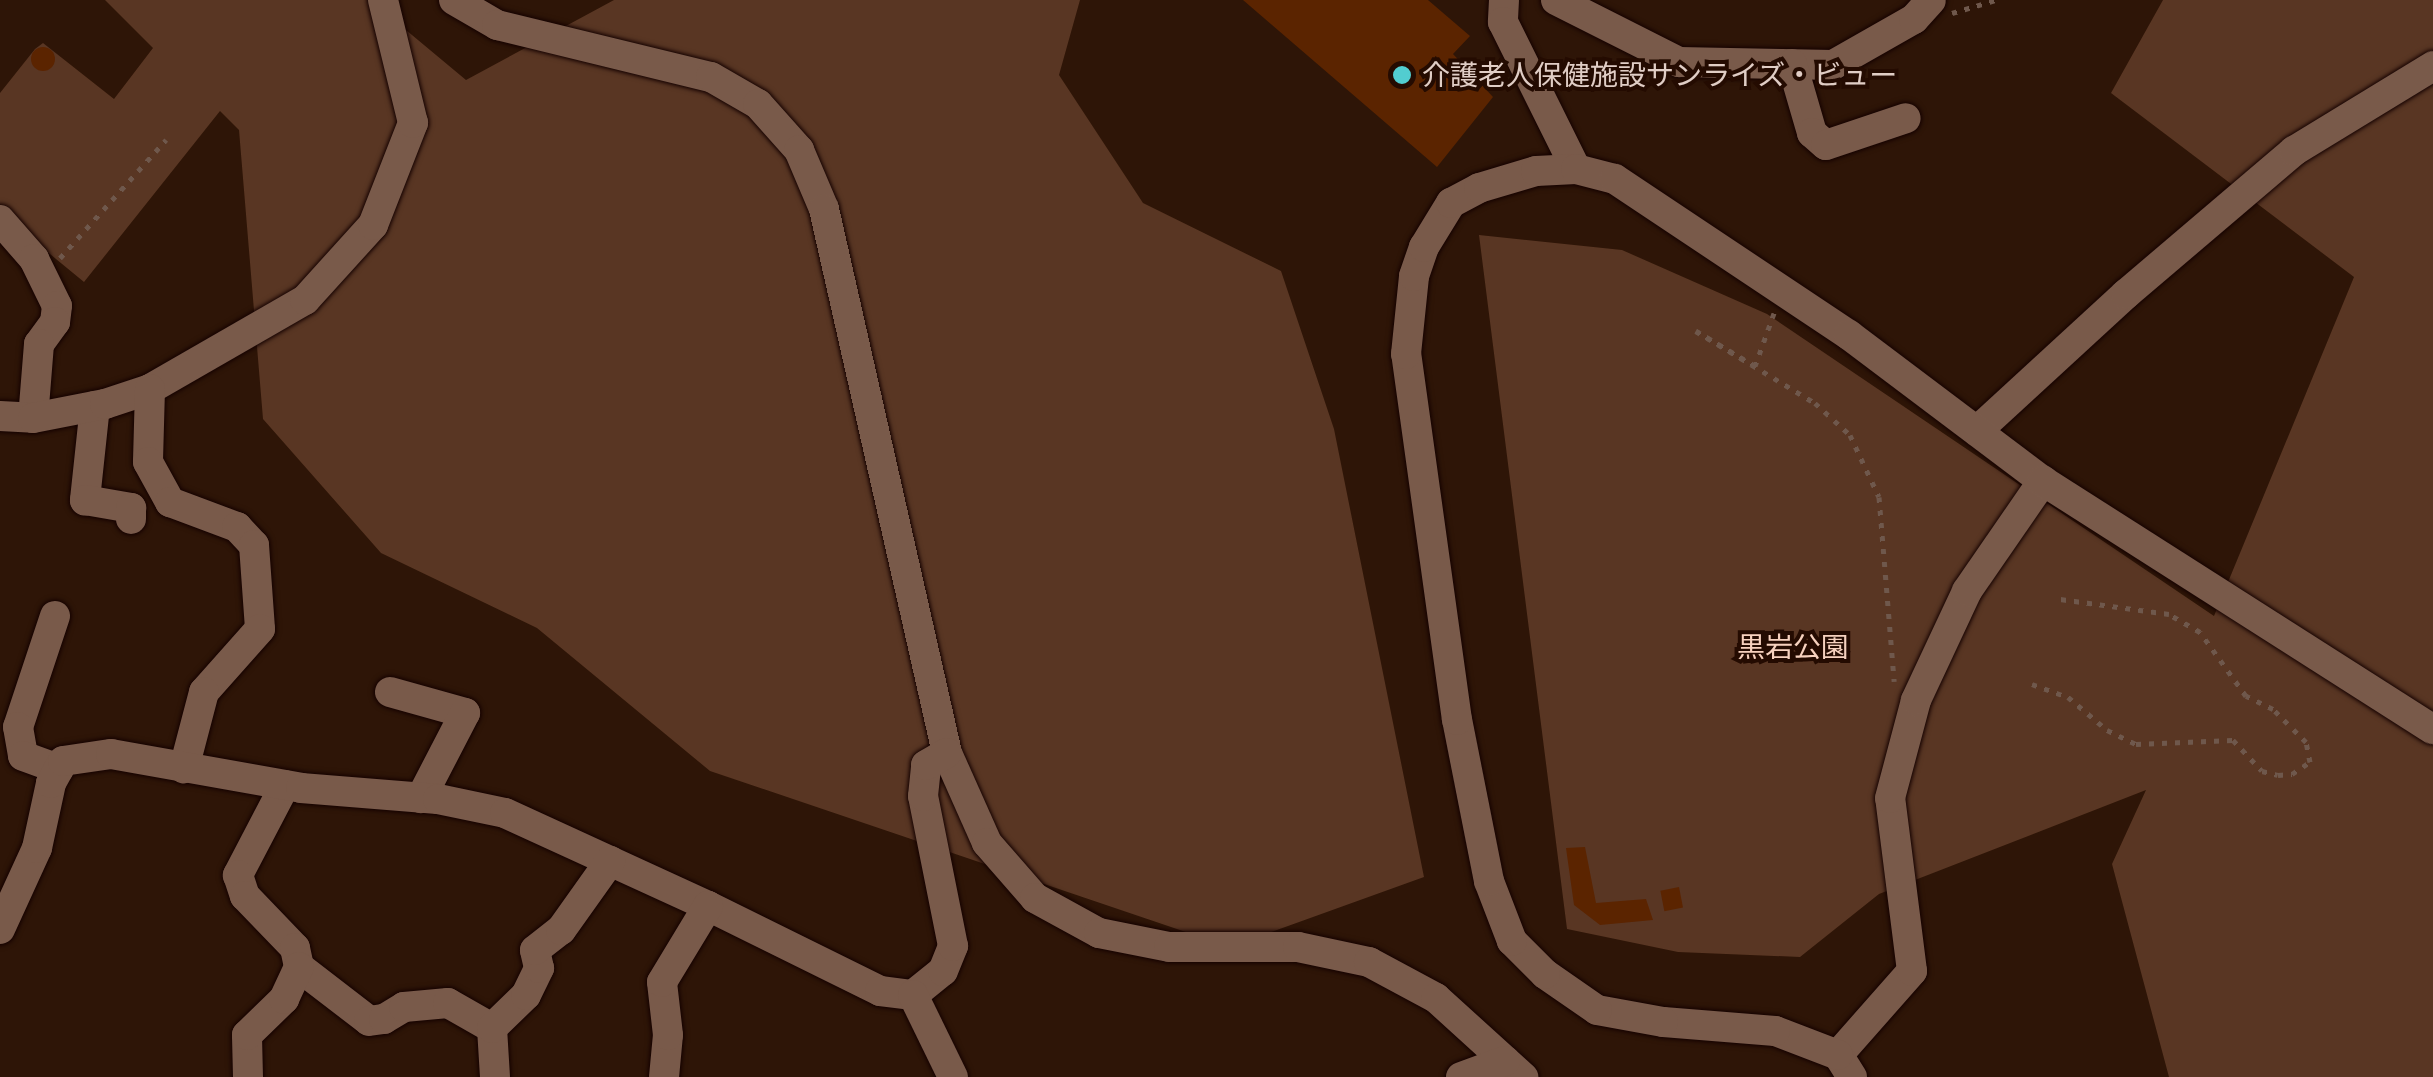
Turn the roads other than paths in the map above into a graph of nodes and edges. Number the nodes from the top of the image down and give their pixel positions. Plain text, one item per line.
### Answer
1 (383, 0) edge
2 (454, 0) edge
3 (1504, 0) edge
4 (1556, 0) edge
5 (1932, 0) edge
6 (1792, 64) junction
7 (2433, 66) edge
8 (1906, 118) dead end
9 (1576, 169) junction
10 (0, 220) edge
11 (150, 389) junction
12 (96, 406) junction
13 (0, 416) edge
14 (33, 418) junction
15 (1978, 432) junction
16 (2043, 480) junction
17 (131, 519) dead end
18 (55, 616) dead end
19 (390, 692) dead end
20 (2433, 729) edge
21 (947, 753) junction
22 (184, 768) junction
23 (59, 769) junction
24 (285, 786) junction
25 (421, 798) junction
26 (610, 861) junction
27 (708, 906) junction
28 (0, 929) edge
29 (299, 967) junction
30 (914, 995) junction
31 (492, 1028) junction
32 (1845, 1066) edge
33 (1514, 1069) edge
34 (248, 1077) edge
35 (495, 1077) edge
36 (664, 1077) edge
37 (953, 1077) edge
38 (1460, 1077) edge

1 - 11 street
2 - 21 street
3 - 9 street
4 - 6 street
5 - 6 street
6 - 8 street
7 - 15 street
9 - 15 street
9 - 32 street
10 - 14 street
11 - 12 street
11 - 22 street
12 - 14 street
12 - 17 street
13 - 14 street
15 - 16 street
16 - 20 street
16 - 32 street
18 - 23 street
19 - 25 street
21 - 30 street
21 - 33 street
22 - 23 street
22 - 24 street
23 - 28 street
24 - 25 street
24 - 29 street
25 - 26 street
26 - 27 street
26 - 31 street
27 - 30 street
27 - 36 street
29 - 31 street
29 - 34 street
30 - 37 street
31 - 35 street
33 - 38 street

